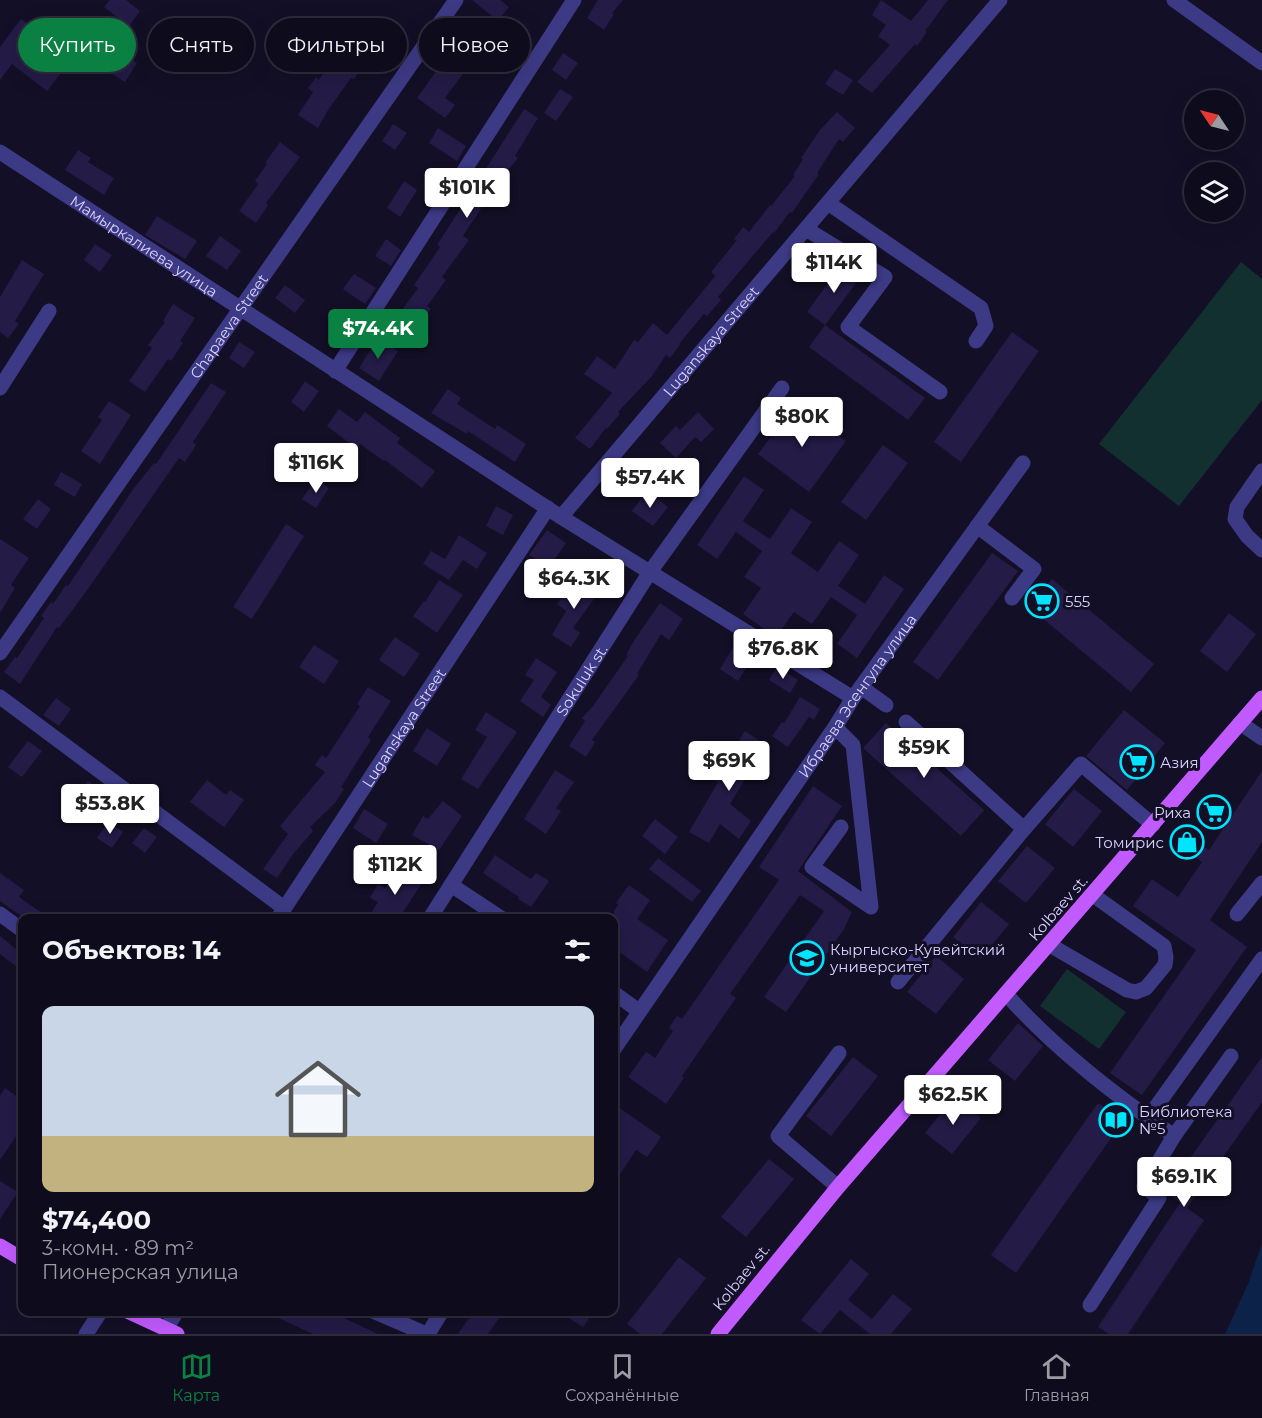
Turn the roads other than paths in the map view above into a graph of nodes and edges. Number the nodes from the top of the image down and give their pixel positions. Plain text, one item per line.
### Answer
1 (456, 0) edge
2 (574, 0) edge
3 (1000, 0) edge
4 (1174, 0) edge
5 (1262, 63) edge
6 (0, 152) edge
7 (828, 203) junction
8 (806, 229) junction
9 (239, 310) junction
10 (48, 311) dead end
11 (976, 341) dead end
12 (335, 371) junction
13 (0, 388) edge
14 (782, 388) dead end
15 (940, 392) dead end
16 (1023, 463) dead end
17 (1262, 471) edge
18 (548, 508) junction
19 (561, 517) junction
20 (977, 526) junction
21 (1262, 550) edge
22 (650, 572) junction
23 (1012, 598) dead end
24 (0, 652) edge
25 (857, 693) junction
26 (0, 697) edge
27 (1262, 698) edge
28 (886, 705) dead end
29 (906, 722) dead end
30 (1240, 723) junction
31 (835, 728) junction
32 (1262, 738) edge
33 (1153, 825) junction
34 (841, 827) dead end
35 (1024, 830) junction
36 (1262, 883) edge
37 (452, 885) junction
38 (1093, 895) junction
39 (281, 913) edge
40 (0, 914) edge
41 (433, 914) edge
42 (495, 914) edge
43 (1238, 914) dead end
44 (18, 927) edge
45 (1050, 945) junction
46 (1262, 959) edge
47 (898, 982) dead end
48 (1006, 994) junction
49 (618, 996) edge
50 (639, 1011) junction
51 (618, 1043) edge
52 (838, 1053) dead end
53 (1231, 1056) dead end
54 (1148, 1118) junction
55 (1174, 1136) junction
56 (838, 1188) junction
57 (0, 1246) edge
58 (18, 1257) edge
59 (1090, 1305) dead end
60 (98, 1316) edge
61 (139, 1316) edge
62 (176, 1316) edge
63 (385, 1316) edge
64 (439, 1316) edge
65 (171, 1331) edge
66 (86, 1334) edge
67 (427, 1334) edge
68 (718, 1334) edge

1 - 9 street, Chapaeva Street
2 - 12 street
3 - 7 street, Luganskaya Street
4 - 5 street
6 - 9 street, Мамыркалиева улица
7 - 8 street, Luganskaya Street
7 - 11 street
8 - 15 street
8 - 19 street, Luganskaya Street
9 - 12 street, Мамыркалиева улица
9 - 24 street, Chapaeva Street
10 - 13 street
12 - 18 street, Мамыркалиева улица
14 - 22 street, Sokuluk st.
16 - 20 street, Ибраева Эсенгула улица
17 - 21 street
18 - 19 street, Мамыркалиева улица
18 - 39 street, Luganskaya Street
19 - 22 street, Мамыркалиева улица
20 - 23 street
20 - 25 street, Ибраева Эсенгула улица
22 - 25 street, Мамыркалиева улица
22 - 37 street, Sokuluk st.
25 - 28 street, Мамыркалиева улица
25 - 31 street, Ибраева Эсенгула улица
26 - 39 street
27 - 30 main road, Kolbaev st.
29 - 35 street
30 - 32 street
30 - 33 main road, Kolbaev st.
31 - 34 street
31 - 50 street, Ибраева Эсенгула улица
33 - 35 street
33 - 38 main road, Kolbaev st.
35 - 47 street
36 - 43 street
37 - 41 street, Sokuluk st.
37 - 42 street
38 - 45 main road, Kolbaev st.
38 - 45 street
40 - 44 street
45 - 48 main road, Kolbaev st.
46 - 54 street
48 - 54 street
48 - 56 main road, Kolbaev st.
49 - 50 street
50 - 51 street, Ибраева Эсенгула улица
52 - 56 street
53 - 55 street
54 - 55 street
55 - 59 street
56 - 68 main road, Kolbaev st.
57 - 58 main road
60 - 66 street
61 - 65 main road
62 - 65 street
63 - 67 street
64 - 67 street

